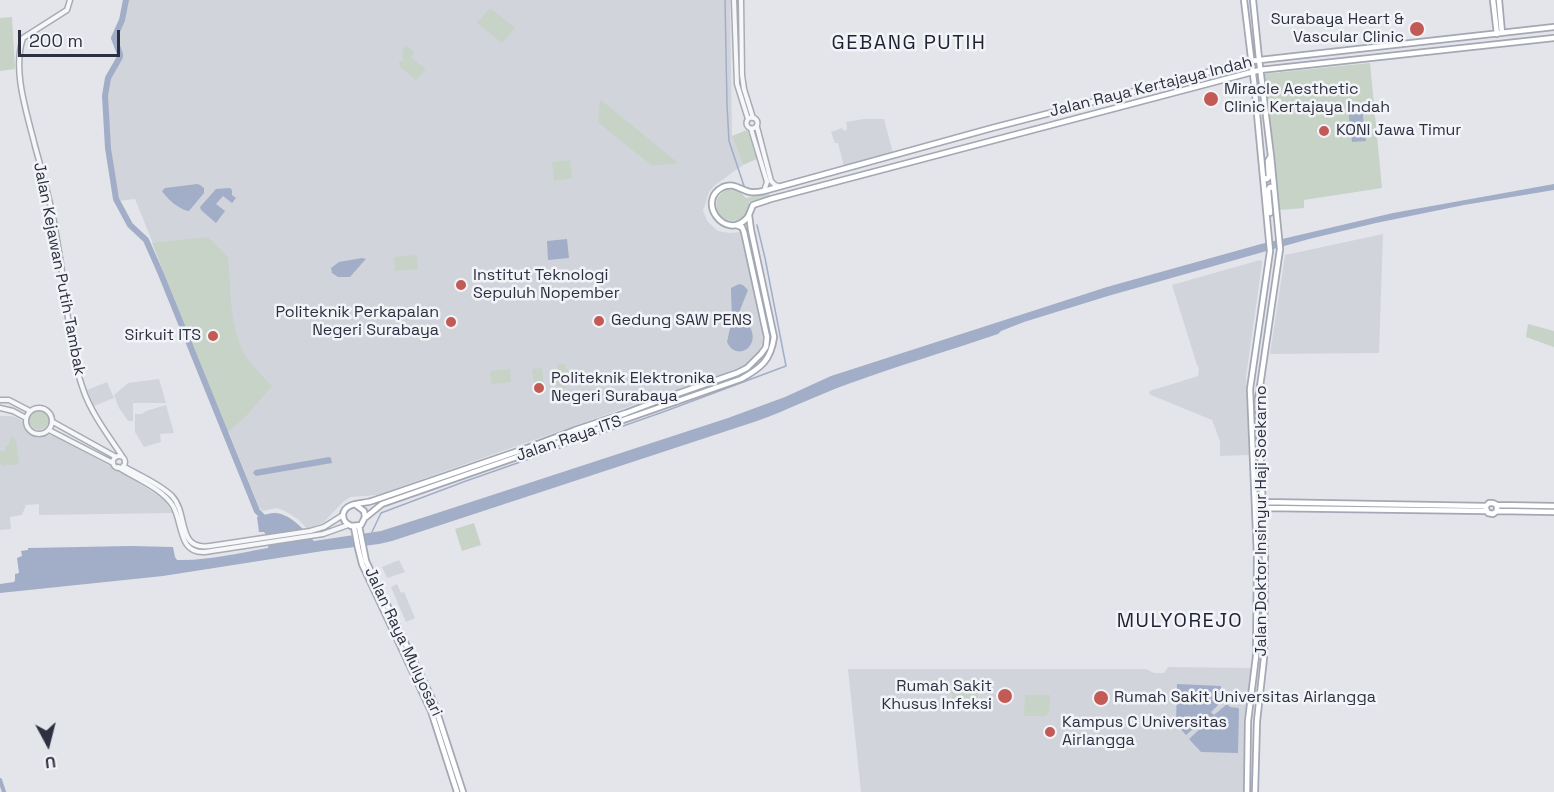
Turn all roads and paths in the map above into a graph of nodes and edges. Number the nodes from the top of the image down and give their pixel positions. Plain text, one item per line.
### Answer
1 (70, 0) edge
2 (734, 0) edge
3 (741, 0) edge
4 (1244, 0) edge
5 (1253, 0) edge
6 (1493, 0) edge
7 (1499, 0) edge
8 (1498, 20) junction
9 (742, 27) junction
10 (1554, 27) edge
11 (735, 28) junction
12 (1499, 33) junction
13 (1554, 38) edge
14 (1381, 46) junction
15 (1367, 48) junction
16 (1382, 57) junction
17 (1369, 58) junction
18 (1259, 59) junction
19 (1251, 61) junction
20 (1260, 70) junction
21 (1253, 71) junction
22 (1099, 101) junction
23 (1101, 111) junction
24 (751, 118) junction
25 (757, 127) junction
26 (751, 129) junction
27 (936, 144) junction
28 (939, 154) junction
29 (1271, 156) junction
30 (1264, 178) junction
31 (778, 187) junction
32 (1274, 188) junction
33 (766, 190) junction
34 (779, 196) junction
35 (771, 199) junction
36 (749, 215) junction
37 (1268, 218) junction
38 (733, 225) junction
39 (765, 292) junction
40 (759, 294) junction
41 (767, 300) junction
42 (760, 301) junction
43 (670, 396) junction
44 (664, 399) junction
45 (0, 400) edge
46 (673, 402) junction
47 (16, 403) junction
48 (667, 404) junction
49 (0, 408) edge
50 (13, 411) junction
51 (30, 411) junction
52 (26, 418) junction
53 (53, 422) junction
54 (575, 429) junction
55 (49, 430) junction
56 (569, 432) junction
57 (574, 437) junction
58 (1260, 452) junction
59 (1252, 455) junction
60 (119, 456) junction
61 (113, 463) junction
62 (121, 467) junction
63 (443, 479) junction
64 (437, 482) junction
65 (356, 505) junction
66 (1263, 505) junction
67 (1554, 506) edge
68 (1486, 508) junction
69 (1497, 508) junction
70 (1554, 512) edge
71 (343, 515) junction
72 (365, 517) junction
73 (348, 525) junction
74 (357, 529) junction
75 (311, 533) junction
76 (1257, 556) junction
77 (1265, 556) junction
78 (455, 778) junction
79 (457, 792) edge
80 (463, 792) edge
81 (1246, 792) edge
82 (1255, 792) edge

1 - 60 street, Jalan Kejawan Putih Tambak
2 - 11 street
3 - 9 street
4 - 19 main road, Jalan Doktor Insinyur Haji Soekarno
5 - 18 main road, Jalan Doktor Insinyur Haji Soekarno
6 - 8 main road
7 - 8 main road
8 - 12 main road
9 - 11 street
9 - 24 street
10 - 12 main road, Jalan Raya Kertajaya Indah
11 - 24 street
12 - 14 main road, Jalan Raya Kertajaya Indah
13 - 16 main road, Jalan Raya Kertajaya Indah
14 - 15 main road, Jalan Raya Kertajaya Indah
14 - 16 main road
15 - 17 main road
15 - 18 main road, Jalan Raya Kertajaya Indah
16 - 17 main road, Jalan Raya Kertajaya Indah
17 - 20 main road, Jalan Raya Kertajaya Indah
18 - 19 main road, Jalan Raya Kertajaya Indah
18 - 20 main road, Jalan Doktor Insinyur Haji Soekarno
19 - 21 main road, Jalan Doktor Insinyur Haji Soekarno
19 - 22 main road, Jalan Raya Kertajaya Indah
20 - 21 main road, Jalan Raya Kertajaya Indah
20 - 29 main road, Jalan Doktor Insinyur Haji Soekarno
21 - 23 main road, Jalan Raya Kertajaya Indah
21 - 30 main road, Jalan Doktor Insinyur Haji Soekarno
22 - 23 main road
22 - 27 main road, Jalan Raya Kertajaya Indah
23 - 28 main road, Jalan Raya Kertajaya Indah
24 - 25 street
24 - 26 street
25 - 26 street
25 - 31 street
26 - 33 street
27 - 28 main road
27 - 31 main road, Jalan Raya Kertajaya Indah
28 - 34 main road, Jalan Raya Kertajaya Indah
29 - 30 main road
29 - 32 main road, Jalan Doktor Insinyur Haji Soekarno
30 - 37 main road, Jalan Doktor Insinyur Haji Soekarno
31 - 33 main road, Jalan Raya Kertajaya Indah
31 - 34 main road
32 - 37 main road
32 - 58 main road, Jalan Doktor Insinyur Haji Soekarno
33 - 35 main road
33 - 38 main road, Jalan Raya Kertajaya Indah
34 - 35 main road, Jalan Raya Kertajaya Indah
35 - 36 main road, Jalan Raya Kertajaya Indah
36 - 38 main road
36 - 39 main road, Jalan Raya ITS
37 - 59 main road, Jalan Doktor Insinyur Haji Soekarno
38 - 40 main road, Jalan Raya ITS
39 - 40 main road
39 - 41 main road, Jalan Raya ITS
40 - 42 main road, Jalan Raya ITS
41 - 42 main road
41 - 46 main road, Jalan Raya ITS
42 - 43 main road, Jalan Raya ITS
43 - 44 main road, Jalan Raya ITS
43 - 46 main road
44 - 48 main road
44 - 54 main road, Jalan Raya ITS
45 - 47 street
46 - 48 main road, Jalan Raya ITS
47 - 50 street
47 - 51 street
48 - 57 main road, Jalan Raya ITS
49 - 50 street
50 - 52 street
51 - 52 street
51 - 53 street
52 - 55 street
53 - 55 street
53 - 60 street
54 - 56 main road, Jalan Raya ITS
54 - 57 main road
55 - 61 street
56 - 57 main road
56 - 63 main road, Jalan Raya ITS
57 - 63 main road, Jalan Raya ITS
58 - 59 main road
58 - 66 main road, Jalan Doktor Insinyur Haji Soekarno
59 - 76 main road, Jalan Doktor Insinyur Haji Soekarno
60 - 61 street
60 - 62 street
61 - 62 street
62 - 75 street
63 - 64 main road, Jalan Raya ITS
64 - 65 main road, Jalan Raya ITS
64 - 72 main road, Jalan Raya ITS
65 - 71 main road
65 - 72 main road
66 - 68 main road
66 - 77 main road, Jalan Doktor Insinyur Haji Soekarno
67 - 69 main road
68 - 69 main road
68 - 69 main road
69 - 70 main road
71 - 73 main road
71 - 75 street
72 - 74 main road
73 - 74 main road
73 - 75 street
74 - 78 main road, Jalan Raya Mulyosari
76 - 77 main road
76 - 81 main road, Jalan Doktor Insinyur Haji Soekarno
77 - 82 main road, Jalan Doktor Insinyur Haji Soekarno
78 - 79 main road, Jalan Raya Mulyosari
78 - 80 main road, Jalan Raya Mulyosari

